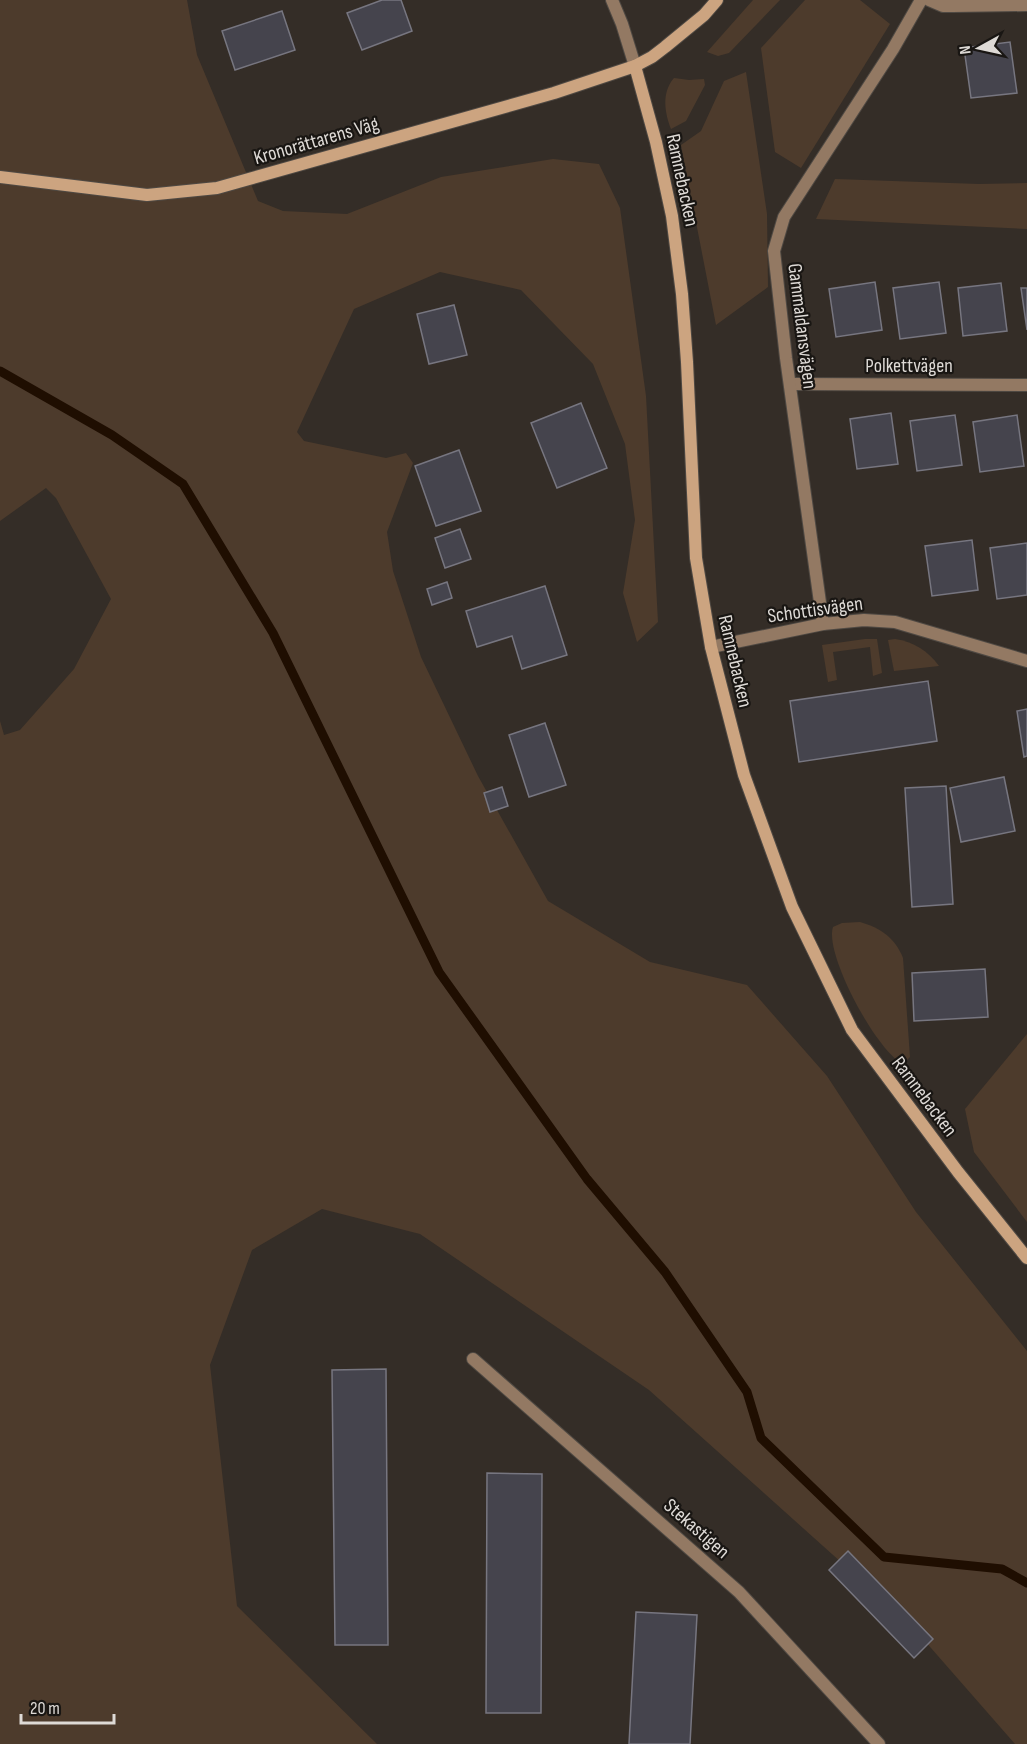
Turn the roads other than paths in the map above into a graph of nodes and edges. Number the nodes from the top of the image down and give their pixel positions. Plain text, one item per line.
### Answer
1 (612, 0) edge
2 (717, 0) edge
3 (921, 0) edge
4 (928, 0) edge
5 (1027, 5) edge
6 (635, 66) junction
7 (0, 177) edge
8 (790, 384) junction
9 (1027, 385) edge
10 (823, 624) junction
11 (711, 647) junction
12 (1027, 661) edge
13 (1027, 1258) edge
14 (473, 1359) dead end
15 (879, 1744) edge

1 - 6 street, Ramnebacken
2 - 6 street, Kronorättarens Väg
3 - 8 street, Gammaldansvägen
4 - 5 street
6 - 7 street, Kronorättarens Väg
6 - 11 street, Ramnebacken
8 - 9 street, Polkettvägen
8 - 10 street, Gammaldansvägen
10 - 11 street, Schottisvägen
10 - 12 street, Schottisvägen
11 - 13 street, Ramnebacken
14 - 15 street, Stekastigen

